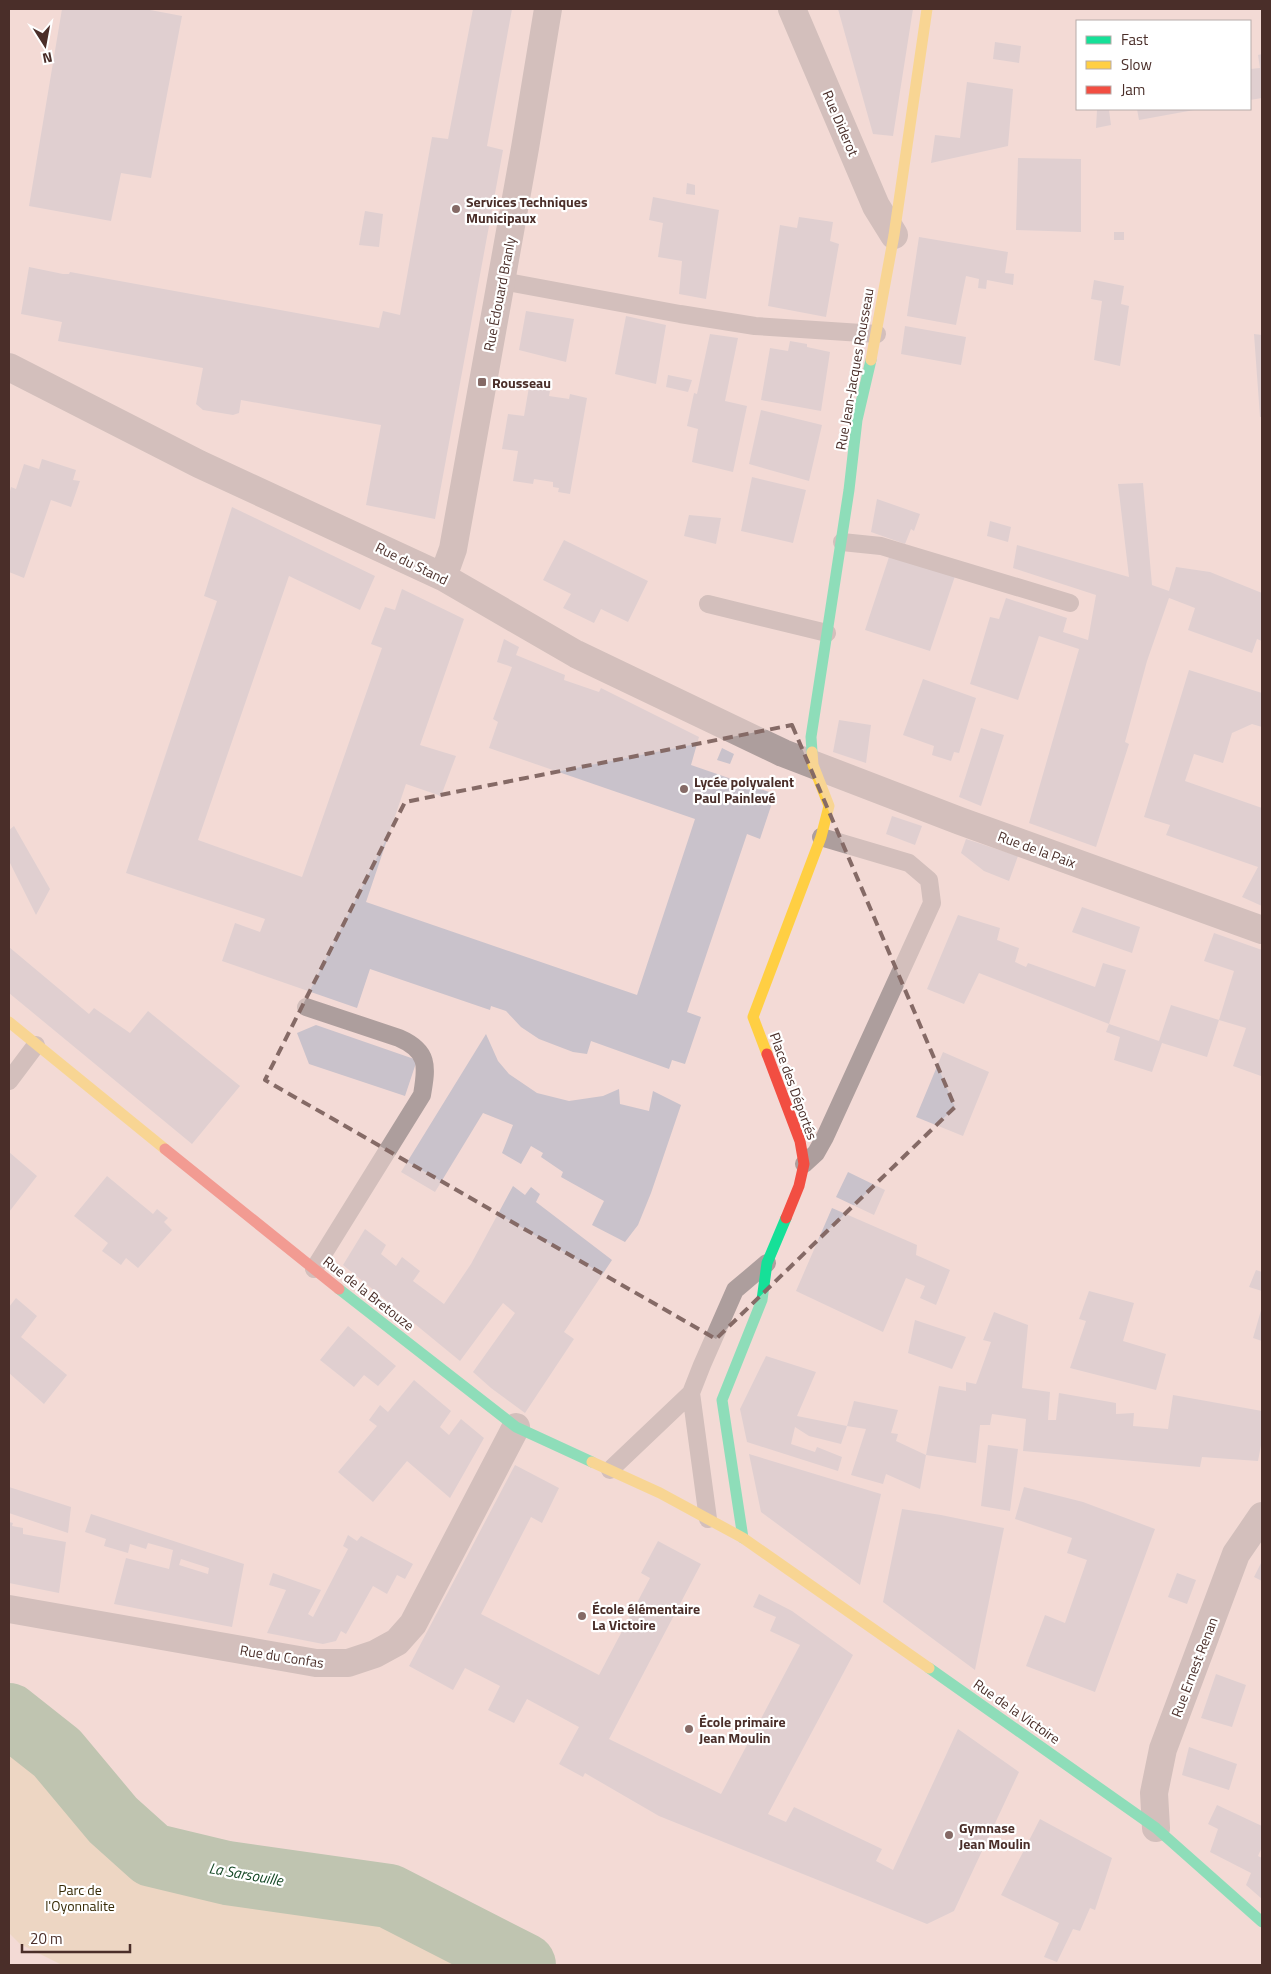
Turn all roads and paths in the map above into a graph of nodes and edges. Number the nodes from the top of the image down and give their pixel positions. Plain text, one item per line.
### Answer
1 (548, 9) edge
2 (792, 9) edge
3 (927, 9) edge
4 (894, 235) junction
5 (502, 281) junction
6 (876, 334) junction
7 (9, 367) edge
8 (842, 542) junction
9 (443, 577) junction
10 (1070, 603) dead end
11 (708, 604) dead end
12 (827, 633) junction
13 (813, 765) junction
14 (821, 837) junction
15 (1262, 930) edge
16 (306, 1007) dead end
17 (9, 1022) edge
18 (36, 1045) junction
19 (9, 1081) edge
20 (804, 1164) junction
21 (767, 1263) junction
22 (314, 1269) junction
23 (691, 1393) junction
24 (516, 1427) junction
25 (610, 1470) junction
26 (1262, 1516) edge
27 (708, 1519) junction
28 (743, 1538) junction
29 (9, 1609) edge
30 (1156, 1828) junction
31 (1262, 1922) edge

1 - 5 street, Rue Édouard Branly
2 - 4 street, Rue Diderot
3 - 4 street, Rue Jean-Jacques Rousseau
4 - 6 street, Rue Jean-Jacques Rousseau
5 - 6 lane
5 - 9 street, Rue Édouard Branly
6 - 8 street, Rue Jean-Jacques Rousseau
7 - 9 street, Rue du Stand
8 - 10 lane
8 - 12 street, Rue Jean-Jacques Rousseau
9 - 13 street, Rue du Stand
11 - 12 lane
12 - 13 street, Rue Jean-Jacques Rousseau
13 - 14 street, Place des Déportés
13 - 15 street, Rue de la Paix
14 - 20 street, Place des Déportés
14 - 20 lane
16 - 22 lane
17 - 18 street, Rue de la Bretouze
18 - 19 lane
18 - 22 street, Rue de la Bretouze
20 - 21 street, Place des Déportés
21 - 23 lane
21 - 28 street, Place des Déportés
22 - 24 street, Rue de la Bretouze
23 - 25 lane
23 - 27 lane
24 - 25 street, Rue de la Bretouze
24 - 29 street, Rue du Confas
25 - 27 street, Rue de la Bretouze
26 - 30 street, Rue Ernest Renan
27 - 28 street, Rue de la Bretouze
28 - 30 street, Rue de la Victoire
30 - 31 street, Rue de la Victoire

